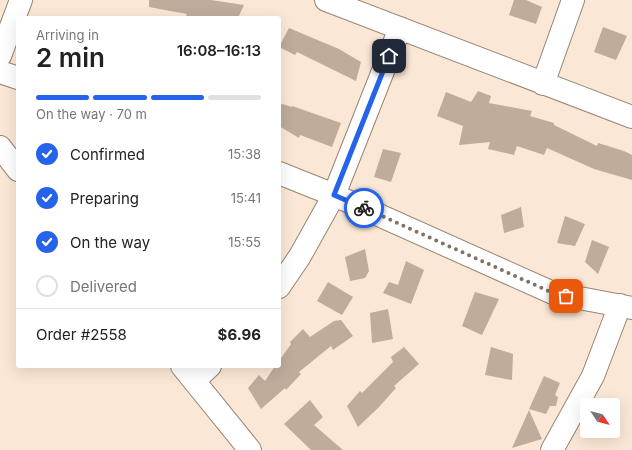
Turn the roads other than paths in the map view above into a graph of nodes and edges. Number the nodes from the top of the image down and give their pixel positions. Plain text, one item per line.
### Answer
1 (21, 0) edge
2 (326, 0) edge
3 (573, 0) edge
4 (400, 28) junction
5 (0, 56) edge
6 (0, 72) edge
7 (16, 77) edge
8 (544, 84) junction
9 (632, 117) edge
10 (0, 147) edge
11 (16, 167) edge
12 (281, 174) edge
13 (334, 195) junction
14 (281, 284) edge
15 (626, 306) edge
16 (195, 371) edge
17 (250, 450) edge
18 (552, 450) edge

1 - 5 street
2 - 4 street
3 - 8 street
4 - 8 street
4 - 13 street
6 - 7 street
8 - 9 street
10 - 11 street
12 - 13 street
13 - 14 street
13 - 15 street
15 - 18 street
16 - 17 street

